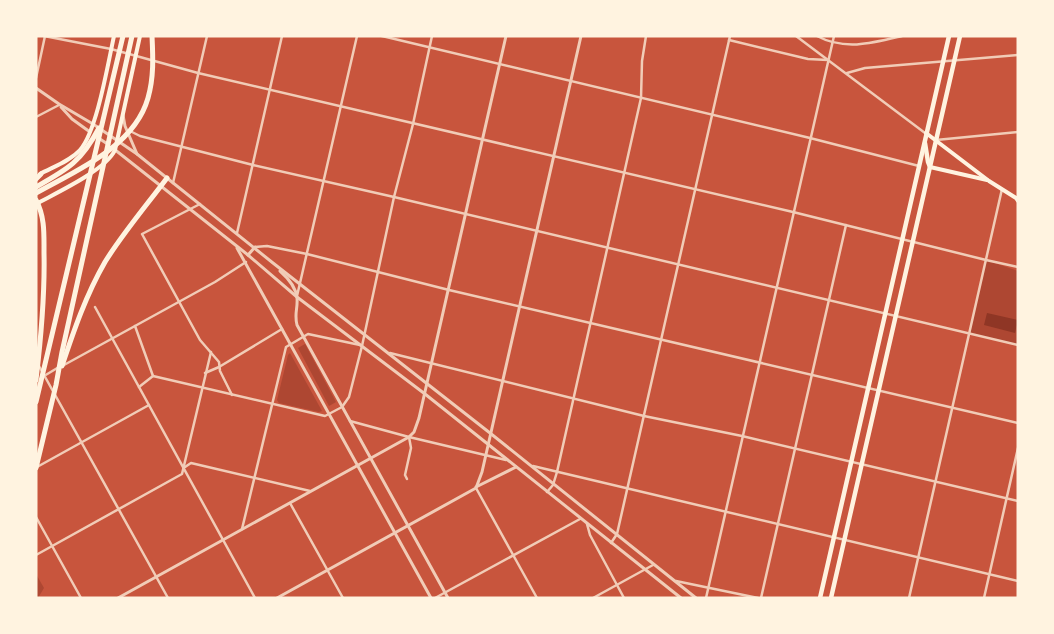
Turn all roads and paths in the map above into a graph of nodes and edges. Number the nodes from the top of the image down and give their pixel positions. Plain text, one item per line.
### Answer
1 (44, 36) edge
2 (114, 36) edge
3 (123, 36) edge
4 (132, 36) edge
5 (140, 36) edge
6 (152, 36) edge
7 (207, 36) edge
8 (282, 36) edge
9 (356, 36) edge
10 (382, 36) edge
11 (432, 36) edge
12 (506, 36) edge
13 (581, 36) edge
14 (646, 36) edge
15 (796, 36) edge
16 (817, 36) edge
17 (834, 36) edge
18 (902, 36) edge
19 (949, 36) edge
20 (960, 36) edge
21 (730, 38) edge
22 (833, 43) junction
23 (429, 48) junction
24 (111, 50) junction
25 (1018, 55) edge
26 (135, 56) junction
27 (829, 60) junction
28 (955, 61) junction
29 (943, 62) junction
30 (500, 64) junction
31 (198, 73) junction
32 (847, 73) junction
33 (36, 78) edge
34 (939, 78) junction
35 (571, 80) junction
36 (950, 82) junction
37 (36, 88) edge
38 (270, 90) junction
39 (641, 98) junction
40 (59, 104) junction
41 (340, 106) junction
42 (123, 110) junction
43 (712, 114) junction
44 (36, 117) edge
45 (104, 119) junction
46 (93, 124) junction
47 (413, 124) junction
48 (125, 126) junction
49 (90, 132) junction
50 (1018, 132) edge
51 (926, 133) junction
52 (810, 138) junction
53 (118, 140) junction
54 (483, 140) junction
55 (936, 140) junction
56 (925, 142) junction
57 (182, 147) junction
58 (115, 150) junction
59 (137, 154) junction
60 (553, 156) junction
61 (253, 165) junction
62 (919, 166) junction
63 (930, 167) junction
64 (624, 173) junction
65 (38, 176) edge
66 (167, 178) junction
67 (324, 180) junction
68 (990, 181) junction
69 (174, 183) junction
70 (161, 186) junction
71 (36, 187) edge
72 (1002, 189) junction
73 (695, 190) junction
74 (36, 193) edge
75 (394, 197) junction
76 (1018, 201) edge
77 (37, 202) edge
78 (200, 204) junction
79 (190, 210) junction
80 (793, 212) junction
81 (466, 214) junction
82 (846, 225) junction
83 (536, 231) junction
84 (237, 233) junction
85 (902, 239) junction
86 (912, 241) junction
87 (236, 247) junction
88 (255, 247) junction
89 (607, 249) junction
90 (307, 254) junction
91 (248, 255) junction
92 (986, 260) junction
93 (246, 262) junction
94 (273, 263) junction
95 (678, 265) junction
96 (1018, 267) edge
97 (378, 273) junction
98 (300, 283) junction
99 (776, 287) junction
100 (449, 290) junction
101 (297, 297) junction
102 (179, 301) junction
103 (829, 301) junction
104 (95, 306) dead end
105 (519, 307) junction
106 (885, 313) junction
107 (895, 316) junction
108 (590, 323) junction
109 (135, 326) junction
110 (282, 329) junction
111 (970, 334) junction
112 (364, 335) junction
113 (303, 336) junction
114 (112, 338) junction
115 (660, 340) junction
116 (290, 344) junction
117 (1018, 345) edge
118 (362, 346) junction
119 (211, 352) junction
120 (390, 353) junction
121 (36, 360) edge
122 (759, 362) junction
123 (432, 364) junction
124 (219, 367) junction
125 (205, 373) junction
126 (45, 375) junction
127 (812, 375) junction
128 (153, 376) junction
129 (36, 380) edge
130 (502, 381) junction
131 (428, 383) junction
132 (56, 385) junction
133 (139, 387) junction
134 (202, 387) junction
135 (868, 387) junction
136 (878, 390) junction
137 (232, 394) junction
138 (425, 394) junction
139 (573, 399) junction
140 (36, 402) edge
141 (273, 404) junction
142 (149, 405) junction
143 (342, 407) junction
144 (952, 408) junction
145 (329, 414) junction
146 (644, 416) junction
147 (350, 421) junction
148 (1018, 423) edge
149 (490, 433) junction
150 (742, 436) junction
151 (409, 437) junction
152 (82, 442) junction
153 (488, 444) junction
154 (1018, 448) edge
155 (795, 449) junction
156 (485, 454) junction
157 (371, 458) junction
158 (508, 460) junction
159 (851, 462) junction
160 (528, 465) junction
161 (861, 465) junction
162 (357, 466) junction
163 (516, 467) junction
164 (36, 468) edge
165 (184, 468) junction
166 (557, 472) junction
167 (255, 478) junction
168 (407, 479) dead end
169 (935, 483) junction
170 (553, 484) junction
171 (476, 488) junction
172 (627, 489) junction
173 (310, 492) junction
174 (547, 492) junction
175 (1006, 498) junction
176 (1018, 502) edge
177 (290, 503) junction
178 (119, 509) junction
179 (725, 512) junction
180 (36, 517) edge
181 (580, 519) junction
182 (587, 524) junction
183 (778, 524) junction
184 (408, 525) junction
185 (242, 529) junction
186 (394, 532) junction
187 (616, 534) junction
188 (834, 537) junction
189 (222, 540) junction
190 (844, 540) junction
191 (610, 543) junction
192 (52, 546) junction
193 (36, 555) edge
194 (513, 555) junction
195 (918, 557) junction
196 (653, 565) junction
197 (327, 570) junction
198 (644, 570) junction
199 (989, 575) junction
200 (157, 576) junction
201 (674, 581) junction
202 (1018, 581) edge
203 (617, 584) junction
204 (709, 587) junction
205 (445, 592) junction
206 (80, 598) edge
207 (118, 598) edge
208 (168, 598) edge
209 (255, 598) edge
210 (277, 598) edge
211 (343, 598) edge
212 (431, 598) edge
213 (435, 598) edge
214 (448, 598) edge
215 (537, 598) edge
216 (593, 598) edge
217 (624, 598) edge
218 (681, 598) edge
219 (696, 598) edge
220 (706, 598) edge
221 (759, 598) edge
222 (820, 598) edge
223 (831, 598) edge
224 (909, 598) edge
225 (984, 598) edge

1 - 24 street
1 - 33 street
2 - 24 main road
3 - 45 highway
4 - 132 highway
5 - 26 main road
6 - 74 highway
7 - 31 street
8 - 38 street
9 - 41 street
10 - 23 street
11 - 23 street
12 - 30 street
13 - 35 street
14 - 39 street
15 - 27 street
16 - 22 street
17 - 22 street
18 - 22 street
19 - 29 main road
20 - 28 main road
21 - 27 street
21 - 43 street
22 - 27 street
23 - 30 street
23 - 47 street
24 - 26 street
24 - 46 main road
25 - 28 street
26 - 31 street
26 - 42 main road
27 - 32 street
27 - 52 street
28 - 29 street
28 - 36 main road
29 - 32 street
29 - 34 main road
30 - 35 street
30 - 54 street
31 - 38 street
31 - 57 street
32 - 51 street
34 - 36 main road
34 - 51 main road
35 - 39 street
35 - 60 street
36 - 55 main road
37 - 40 street
38 - 41 street
38 - 61 street
39 - 43 street
39 - 64 street
40 - 44 street
40 - 46 street
40 - 49 street
41 - 47 street
41 - 67 street
42 - 48 street
42 - 53 main road
43 - 52 street
43 - 73 street
45 - 71 highway
45 - 140 highway
46 - 49 main road
46 - 53 street
47 - 54 street
47 - 75 street
48 - 57 street
48 - 59 street
49 - 58 street
49 - 65 main road
50 - 55 street
51 - 55 main road
51 - 56 main road
52 - 62 street
52 - 80 street
53 - 58 main road
53 - 59 street
54 - 60 street
54 - 81 street
55 - 63 main road
55 - 68 main road
56 - 62 main road
56 - 63 main road
57 - 61 street
57 - 69 street
58 - 70 street
58 - 77 main road
59 - 66 street
60 - 64 street
60 - 83 street
61 - 67 street
61 - 84 street
62 - 85 main road
63 - 68 main road
63 - 86 main road
64 - 73 street
64 - 89 street
66 - 69 street
66 - 70 highway
67 - 75 street
67 - 90 street
68 - 72 main road
69 - 78 street
70 - 79 street
70 - 132 highway
72 - 76 main road
72 - 92 street
73 - 80 street
73 - 95 street
75 - 81 street
75 - 97 street
77 - 129 highway
78 - 79 street
78 - 84 street
79 - 87 street
79 - 102 street
80 - 82 street
80 - 99 street
81 - 83 street
81 - 100 street
82 - 85 street
82 - 103 street
83 - 89 street
83 - 105 street
84 - 88 street
85 - 86 street
85 - 106 main road
86 - 92 street
86 - 107 main road
87 - 91 street
87 - 93 street
88 - 90 street
88 - 91 street
88 - 94 street
89 - 95 street
89 - 108 street
90 - 97 street
90 - 98 street
91 - 101 street
92 - 96 street
92 - 111 street
93 - 102 street
93 - 110 street
94 - 98 street
94 - 101 street
95 - 99 street
95 - 115 street
97 - 100 street
97 - 112 street
98 - 101 street
98 - 112 street
99 - 103 street
99 - 122 street
100 - 105 street
100 - 123 street
101 - 113 street
101 - 118 street
102 - 109 street
102 - 119 street
103 - 106 street
103 - 127 street
104 - 114 street
105 - 108 street
105 - 130 street
106 - 107 street
106 - 135 main road
107 - 111 street
107 - 136 main road
108 - 115 street
108 - 139 street
109 - 114 street
109 - 128 street
110 - 116 street
110 - 124 street
111 - 117 street
111 - 144 street
112 - 118 street
112 - 120 street
113 - 116 street
113 - 118 street
113 - 143 street
114 - 126 street
114 - 133 street
115 - 122 street
115 - 146 street
116 - 141 street
116 - 145 street
118 - 138 street
118 - 143 street
119 - 124 street
119 - 125 street
120 - 123 street
120 - 131 street
121 - 126 street
122 - 127 street
122 - 150 street
123 - 130 street
123 - 131 street
124 - 125 street
124 - 137 street
125 - 134 street
126 - 129 street
126 - 152 street
127 - 135 street
127 - 155 street
128 - 133 street
128 - 134 street
130 - 139 street
130 - 149 street
131 - 138 street
131 - 149 street
132 - 164 highway
133 - 142 street
134 - 137 street
134 - 165 street
135 - 136 street
135 - 159 main road
136 - 144 street
136 - 161 main road
137 - 141 street
138 - 151 street
138 - 153 street
139 - 146 street
139 - 166 street
141 - 145 street
141 - 167 street
142 - 152 street
142 - 165 street
143 - 145 street
143 - 147 street
144 - 148 street
144 - 169 street
145 - 162 street
146 - 150 street
146 - 172 street
147 - 151 street
147 - 157 street
149 - 153 street
149 - 160 street
150 - 155 street
150 - 179 street
151 - 156 street
151 - 157 street
151 - 168 street
152 - 164 street
152 - 178 street
153 - 156 street
153 - 158 street
154 - 175 street
155 - 159 street
155 - 183 street
156 - 158 street
156 - 171 street
157 - 162 street
157 - 184 street
158 - 163 street
159 - 161 street
159 - 188 main road
160 - 166 street
160 - 170 street
161 - 169 street
161 - 190 main road
162 - 173 street
162 - 186 street
163 - 171 street
163 - 174 street
165 - 167 street
165 - 178 street
165 - 189 street
166 - 170 street
166 - 172 street
167 - 173 street
167 - 185 street
169 - 175 street
169 - 195 street
170 - 174 street
170 - 187 street
171 - 184 street
171 - 194 street
172 - 179 street
172 - 187 street
173 - 177 street
174 - 181 street
175 - 176 street
175 - 199 street
177 - 185 street
177 - 197 street
178 - 192 street
178 - 200 street
179 - 183 street
179 - 204 street
180 - 192 street
181 - 182 street
181 - 194 street
182 - 191 street
182 - 203 street
183 - 188 street
183 - 221 street
184 - 186 street
184 - 205 street
185 - 189 street
186 - 197 street
186 - 212 street
187 - 191 street
187 - 196 street
188 - 190 street
188 - 222 main road
189 - 200 street
189 - 209 street
190 - 195 street
190 - 223 main road
191 - 198 street
192 - 193 street
192 - 206 street
194 - 205 street
194 - 215 street
195 - 199 street
195 - 224 street
196 - 198 street
196 - 201 street
197 - 210 street
197 - 211 street
198 - 203 street
198 - 218 street
199 - 202 street
199 - 225 street
200 - 207 street
200 - 208 street
201 - 204 street
201 - 219 street
203 - 216 street
203 - 217 street
204 - 220 street
204 - 221 street
205 - 213 street
205 - 214 street

